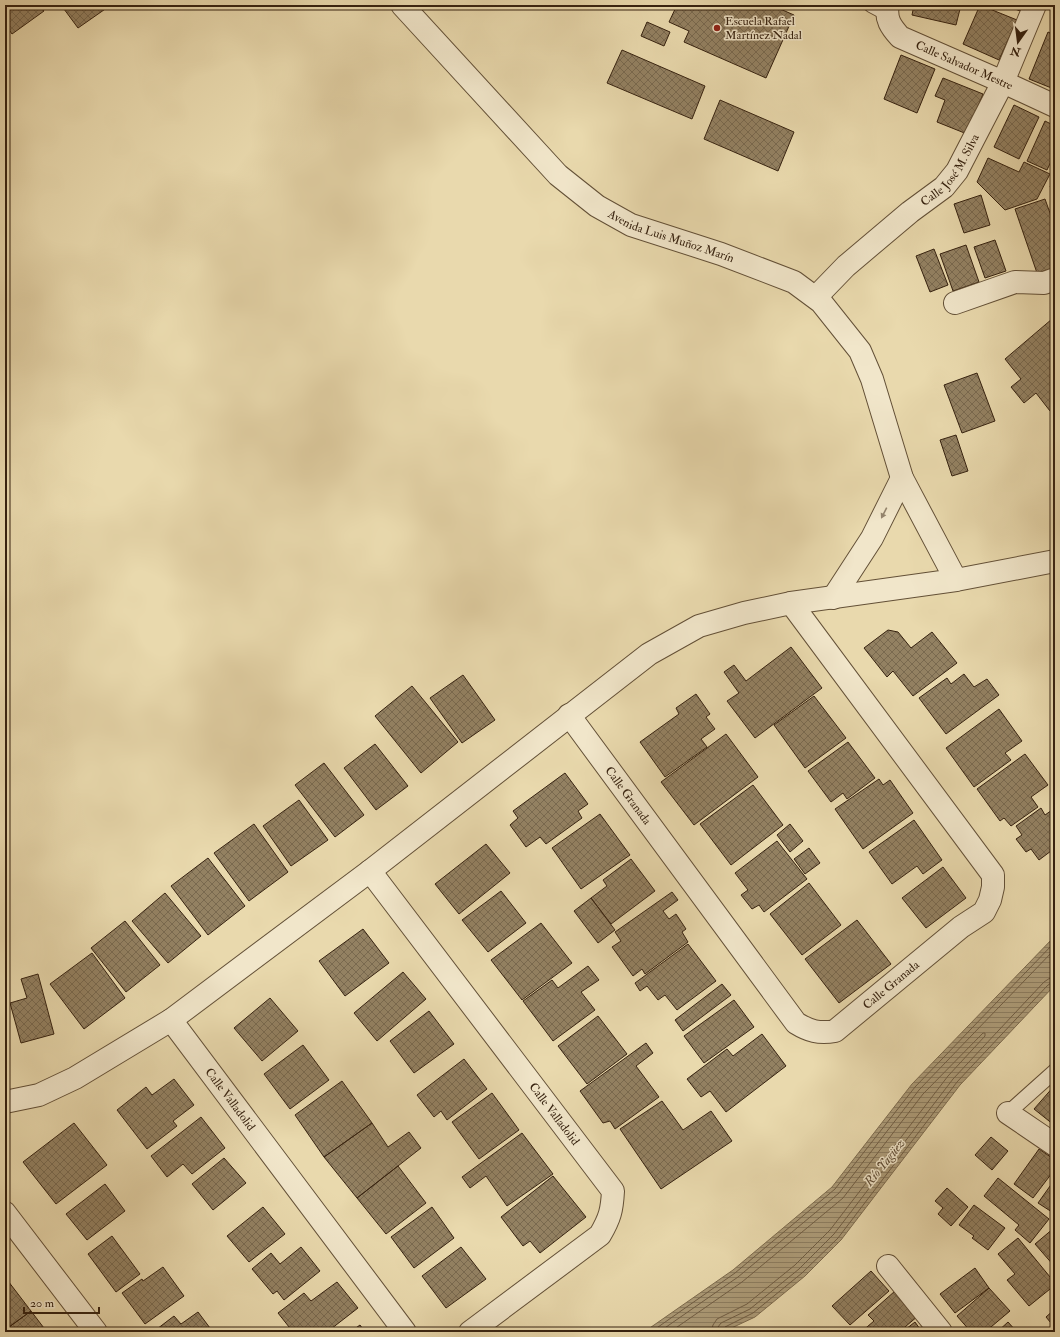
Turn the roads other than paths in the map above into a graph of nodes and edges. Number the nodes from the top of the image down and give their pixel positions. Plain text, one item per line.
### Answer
1 (402, 5) edge
2 (1035, 5) edge
3 (882, 8) edge
4 (1003, 82) junction
5 (1055, 106) edge
6 (1055, 279) edge
7 (816, 297) junction
8 (955, 303) dead end
9 (902, 478) junction
10 (1055, 561) edge
11 (956, 580) junction
12 (833, 598) junction
13 (791, 603) junction
14 (569, 715) junction
15 (370, 871) junction
16 (171, 1020) junction
17 (1055, 1071) edge
18 (5, 1102) edge
19 (1008, 1113) joint
20 (1055, 1146) edge
21 (5, 1213) edge
22 (888, 1266) dead end
23 (96, 1332) edge
24 (405, 1332) edge
25 (470, 1332) edge
26 (941, 1332) edge

1 - 7 street, Avenida Luis Muñoz Marín
2 - 4 street, Calle José M. Silva
3 - 4 street, Calle Salvador Mestre
4 - 5 street, Calle Salvador Mestre
4 - 7 street, Calle José M. Silva
6 - 8 street
7 - 9 street, Avenida Luis Muñoz Marín
9 - 11 street, Avenida Luis Muñoz Marín
9 -> 12 street
10 - 11 street
11 - 12 street
12 - 13 street
13 - 14 street
13 - 14 street, Calle Granada
14 - 15 street
15 - 16 street
15 - 25 street, Calle Valladolid
16 - 18 street
16 - 24 street, Calle Valladolid
17 - 19 lane
19 - 20 street
21 - 23 street
22 - 26 street

